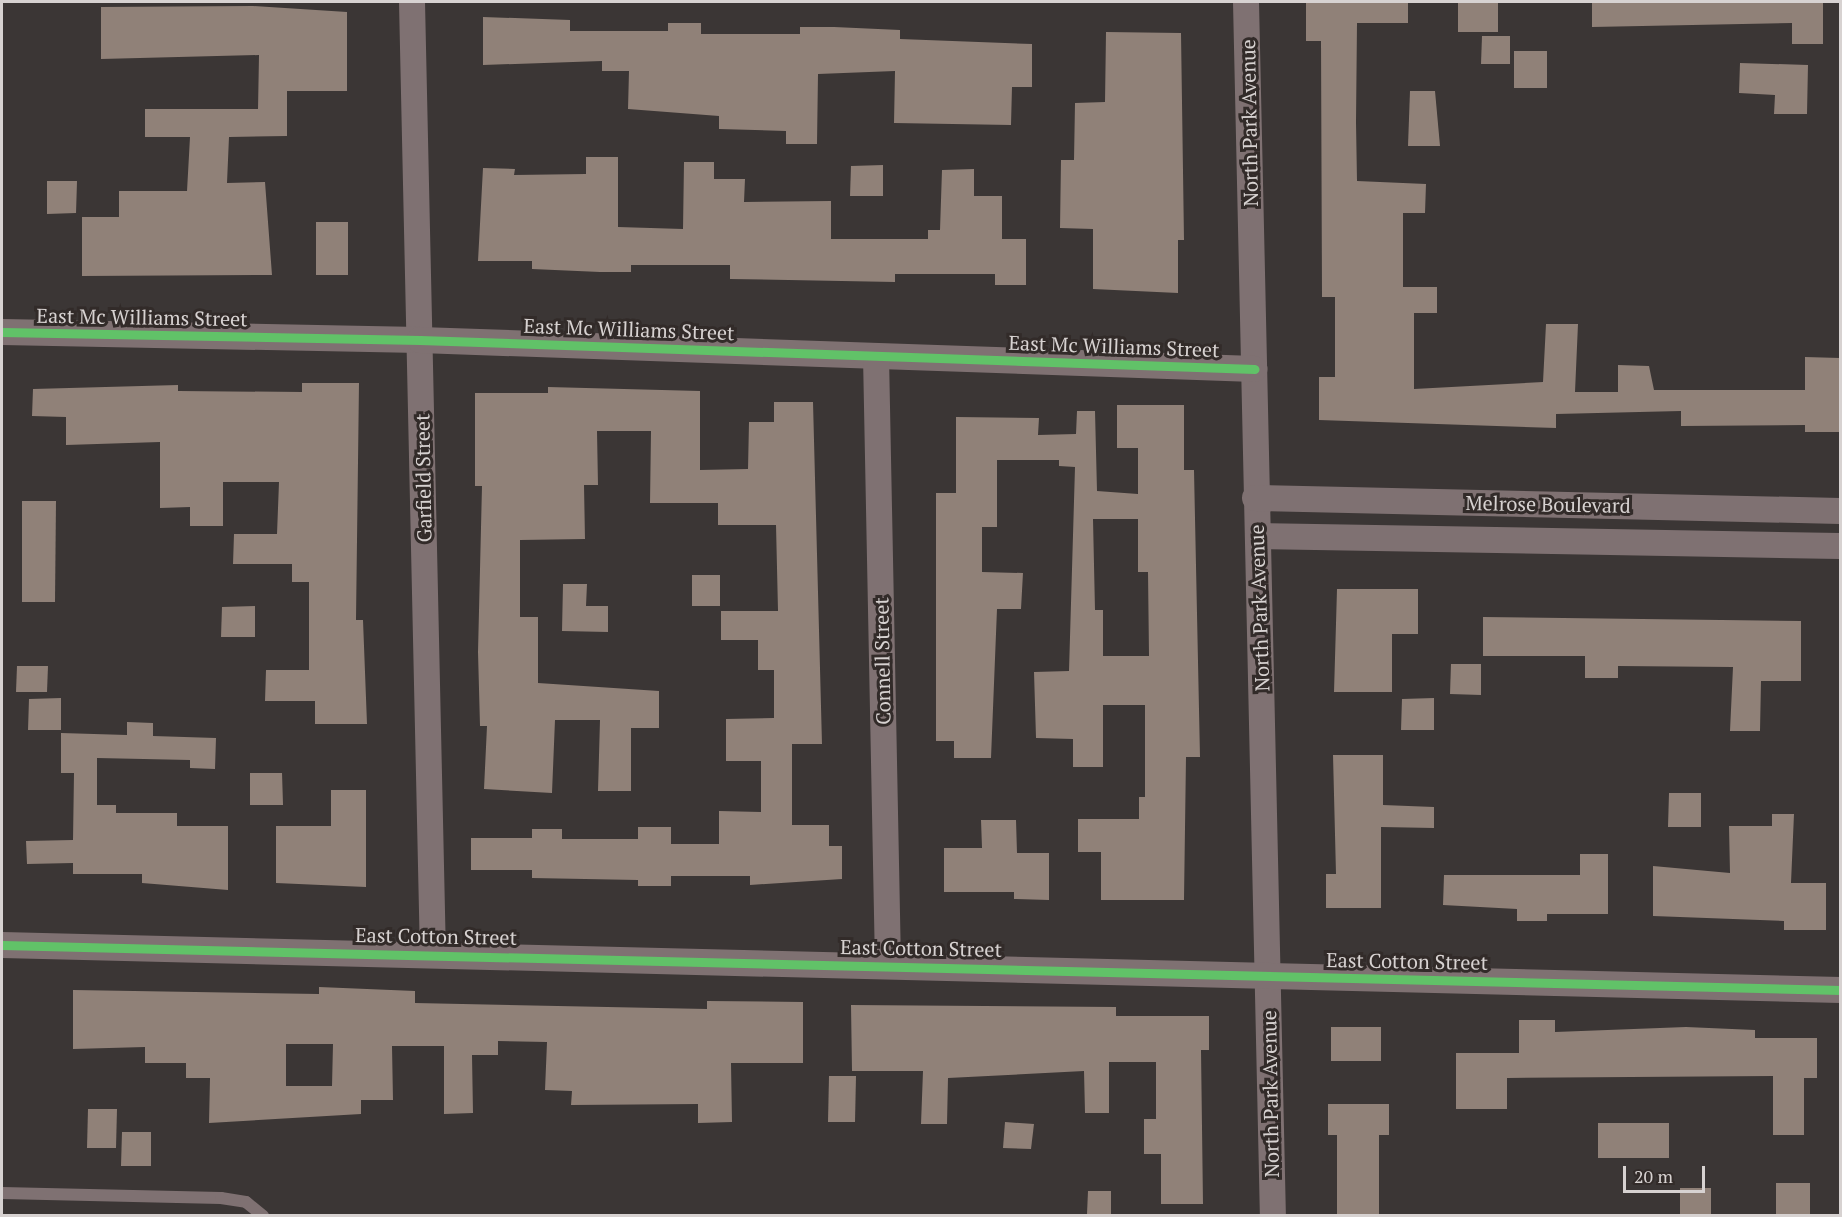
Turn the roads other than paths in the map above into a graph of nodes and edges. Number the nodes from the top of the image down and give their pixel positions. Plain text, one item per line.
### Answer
1 (412, 2) edge
2 (1246, 2) edge
3 (2, 332) edge
4 (420, 340) junction
5 (876, 356) junction
6 (1254, 369) junction
7 (1255, 498) junction
8 (1840, 511) edge
9 (1258, 536) junction
10 (1840, 546) edge
11 (2, 945) edge
12 (433, 954) junction
13 (888, 966) junction
14 (1268, 975) junction
15 (1840, 990) edge
16 (2, 1193) edge
17 (263, 1215) edge
18 (1273, 1215) edge

1 - 4 street, Garfield Street
2 - 6 street, North Park Avenue
3 - 4 street, East Mc Williams Street
4 - 5 street, East Mc Williams Street
4 - 12 street, Garfield Street
5 - 6 street, East Mc Williams Street
5 - 13 street, Connell Street
6 - 7 street, North Park Avenue
7 - 8 street, Melrose Boulevard
7 - 9 street, North Park Avenue
9 - 10 street, Melrose Boulevard
9 - 14 street, North Park Avenue
11 - 12 street, East Cotton Street
12 - 13 street, East Cotton Street
13 - 14 street, East Cotton Street
14 - 15 street, East Cotton Street
14 - 18 street, North Park Avenue
16 - 17 lane

